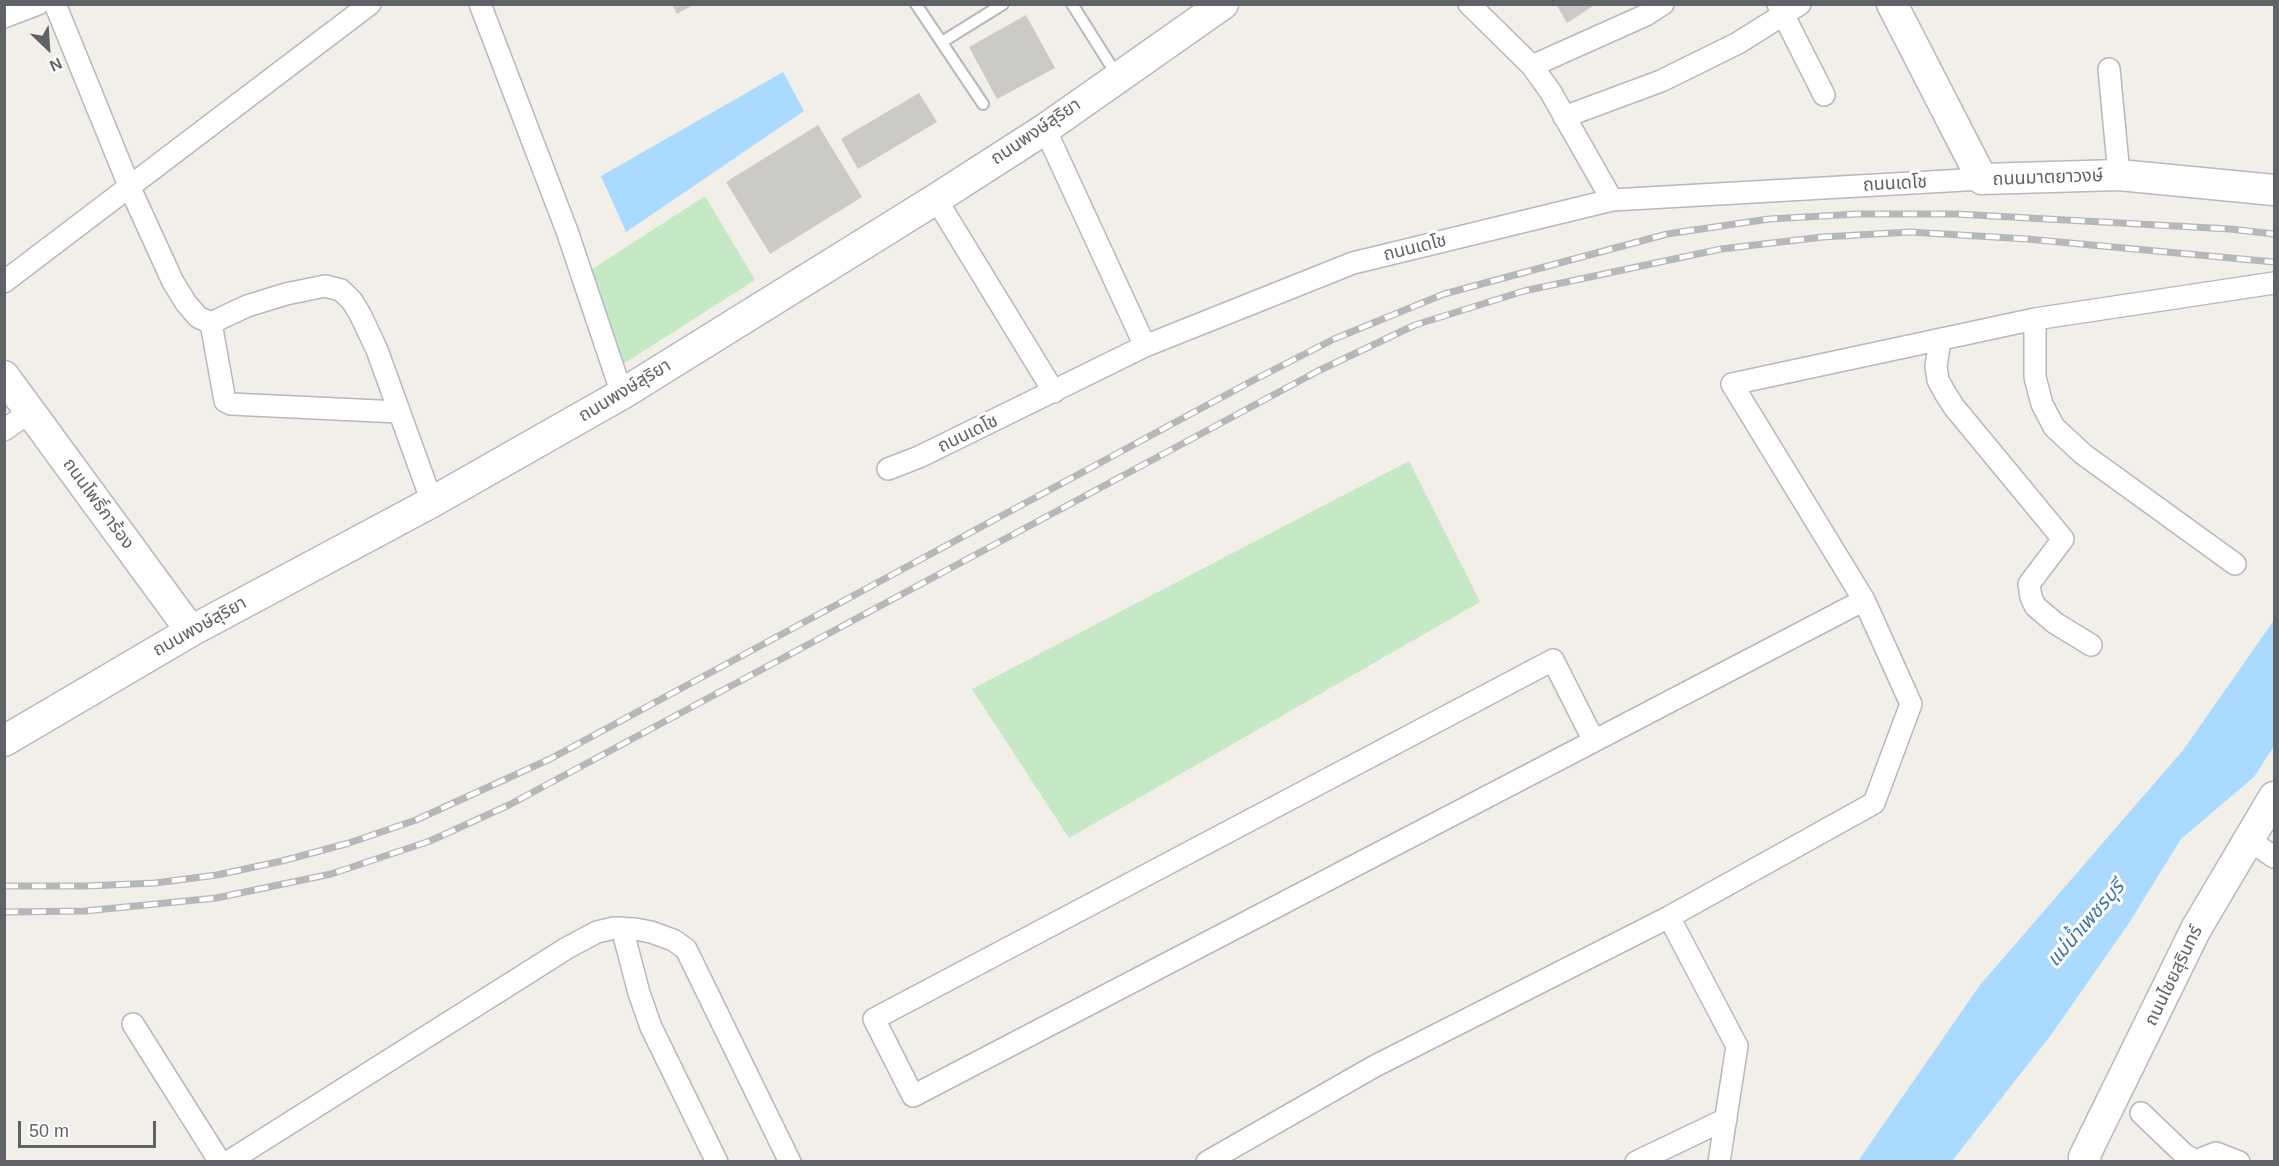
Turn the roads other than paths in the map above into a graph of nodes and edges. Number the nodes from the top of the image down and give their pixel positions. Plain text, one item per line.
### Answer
1 (38, 4) edge
2 (56, 4) edge
3 (370, 4) edge
4 (480, 4) edge
5 (916, 4) edge
6 (1003, 4) edge
7 (1072, 4) edge
8 (1223, 4) edge
9 (1469, 4) edge
10 (1663, 4) edge
11 (1892, 4) edge
12 (1787, 8) edge
13 (4, 17) edge
14 (942, 42) junction
15 (1532, 66) junction
16 (2109, 69) dead end
17 (1118, 77) junction
18 (1824, 95) dead end
19 (983, 104) dead end
20 (1564, 117) junction
21 (1045, 129) junction
22 (2119, 176) junction
23 (1982, 180) junction
24 (130, 188) junction
25 (2274, 190) edge
26 (936, 199) junction
27 (1612, 200) junction
28 (4, 282) edge
29 (2274, 284) edge
30 (2035, 319) junction
31 (211, 324) junction
32 (1940, 341) junction
33 (1145, 346) junction
34 (4, 376) edge
35 (1054, 392) junction
36 (622, 394) junction
37 (30, 412) junction
38 (399, 412) junction
39 (4, 430) edge
40 (888, 469) dead end
41 (432, 502) junction
42 (2235, 564) dead end
43 (1864, 600) junction
44 (191, 631) junction
45 (2091, 645) dead end
46 (4, 741) edge
47 (1594, 741) junction
48 (2274, 796) edge
49 (2249, 840) junction
50 (2274, 857) edge
51 (1669, 917) junction
52 (622, 928) junction
53 (133, 1024) dead end
54 (2142, 1113) dead end
55 (1726, 1119) junction
56 (220, 1161) edge
57 (228, 1161) edge
58 (717, 1161) edge
59 (790, 1161) edge
60 (1207, 1161) edge
61 (1636, 1161) edge
62 (1719, 1161) edge
63 (2086, 1161) edge
64 (2239, 1161) edge

1 - 13 street
2 - 24 street
3 - 24 street
4 - 36 street
5 - 14 lane
6 - 14 lane
7 - 17 lane
8 - 17 main road, ถนนพงษ์สุริยา
9 - 15 street
10 - 15 street
11 - 23 main road, ถนนมาตยาวงษ์
12 - 18 street
12 - 20 street
14 - 19 lane
15 - 20 street
16 - 22 street
17 - 21 main road, ถนนพงษ์สุริยา
20 - 27 street
21 - 26 main road, ถนนพงษ์สุริยา
21 - 33 street
22 - 23 main road, ถนนมาตยาวงษ์
22 - 25 main road, ถนนมาตยาวงษ์
23 - 27 street, ถนนเดโช
24 - 28 street
24 - 31 street
26 - 35 street
26 - 36 main road, ถนนพงษ์สุริยา
27 - 33 street, ถนนเดโช
29 - 30 street
30 - 32 street
30 - 42 street
31 - 38 street
31 - 38 street
32 - 43 street
32 - 45 street
33 - 35 street, ถนนเดโช
34 - 37 main road, ถนนโพธิ์การ้อง
35 - 40 street, ถนนเดโช
36 - 41 main road, ถนนพงษ์สุริยา
37 - 39 street
37 - 44 main road, ถนนโพธิ์การ้อง
38 - 41 street
41 - 44 main road, ถนนพงษ์สุริยา
43 - 47 street
43 - 51 street
44 - 46 main road, ถนนพงษ์สุริยา
47 - 47 street
48 - 49 main road, ถนนไชยสุรินทร์
49 - 50 street
49 - 63 main road, ถนนไชยสุรินทร์
51 - 55 street
51 - 60 street
52 - 57 street
52 - 58 street
52 - 59 street
53 - 56 street
54 - 64 street
55 - 61 street
55 - 62 street

